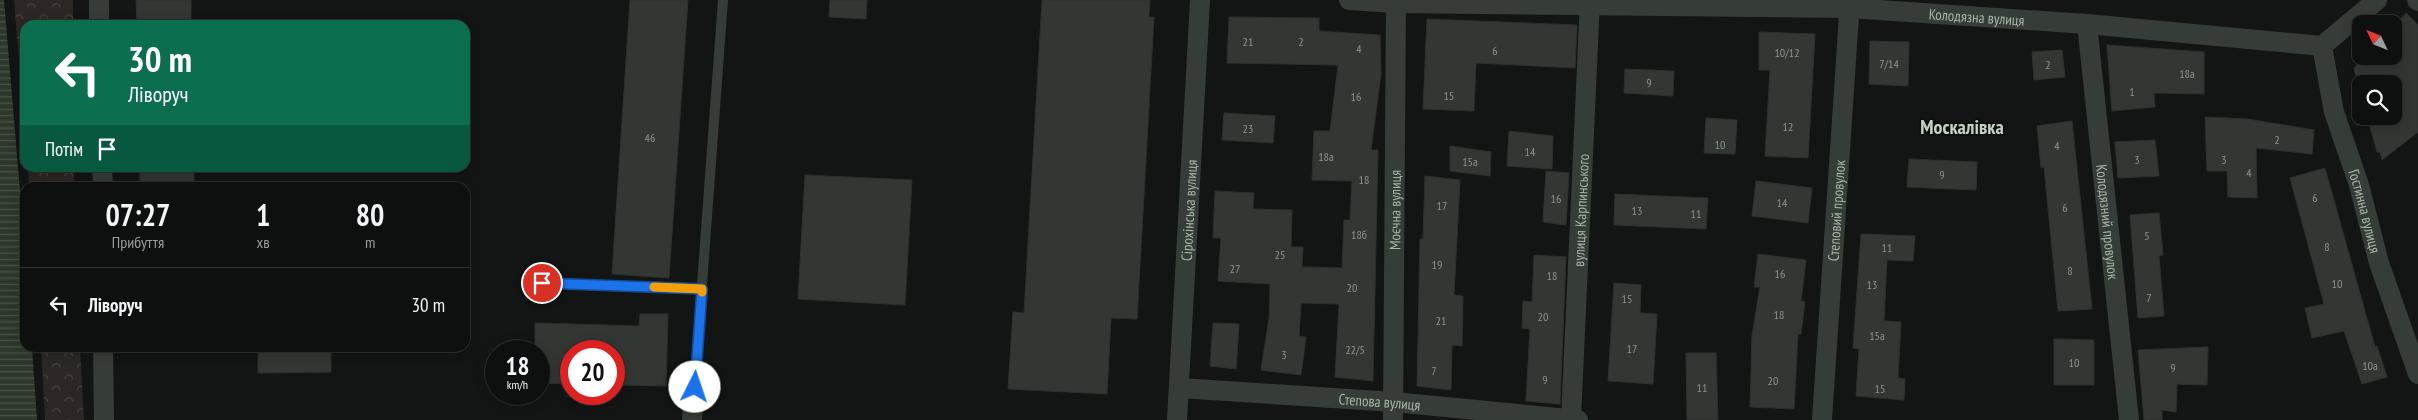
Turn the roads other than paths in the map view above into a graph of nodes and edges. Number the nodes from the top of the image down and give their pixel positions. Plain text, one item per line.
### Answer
1 (99, 0) edge
2 (723, 0) edge
3 (1200, 0) edge
4 (1349, 0) edge
5 (2377, 0) edge
6 (1396, 2) edge
7 (1590, 3) edge
8 (1850, 4) edge
9 (100, 20) edge
10 (2087, 24) junction
11 (2322, 46) junction
12 (542, 283) dead end
13 (702, 289) junction
14 (103, 352) edge
15 (2418, 374) edge
16 (1180, 388) junction
17 (1394, 411) edge
18 (693, 413) edge
19 (104, 420) edge
20 (1178, 420) edge
21 (1571, 420) edge
22 (1578, 420) edge
23 (1822, 420) edge
24 (2129, 420) edge

1 - 9 street
2 - 13 lane
3 - 16 street, Сірохінська вулиця
4 - 6 street, Колодязна вулиця
5 - 11 street
6 - 7 street, Колодязна вулиця
6 - 17 street, Моєчна вулиця
7 - 8 street, Колодязна вулиця
7 - 21 street, вулиця Карпинського
8 - 10 street, Колодязна вулиця
8 - 23 street, Степовий провулок
10 - 11 street, Колодязна вулиця
10 - 24 street, Колодязний провулок
11 - 15 street, Гостинна вулиця
12 - 13 lane
13 - 18 lane
14 - 19 street
16 - 17 street, Степова вулиця
16 - 20 street, Сірохінська вулиця
17 - 21 street, Степова вулиця
21 - 22 street, Степова вулиця

